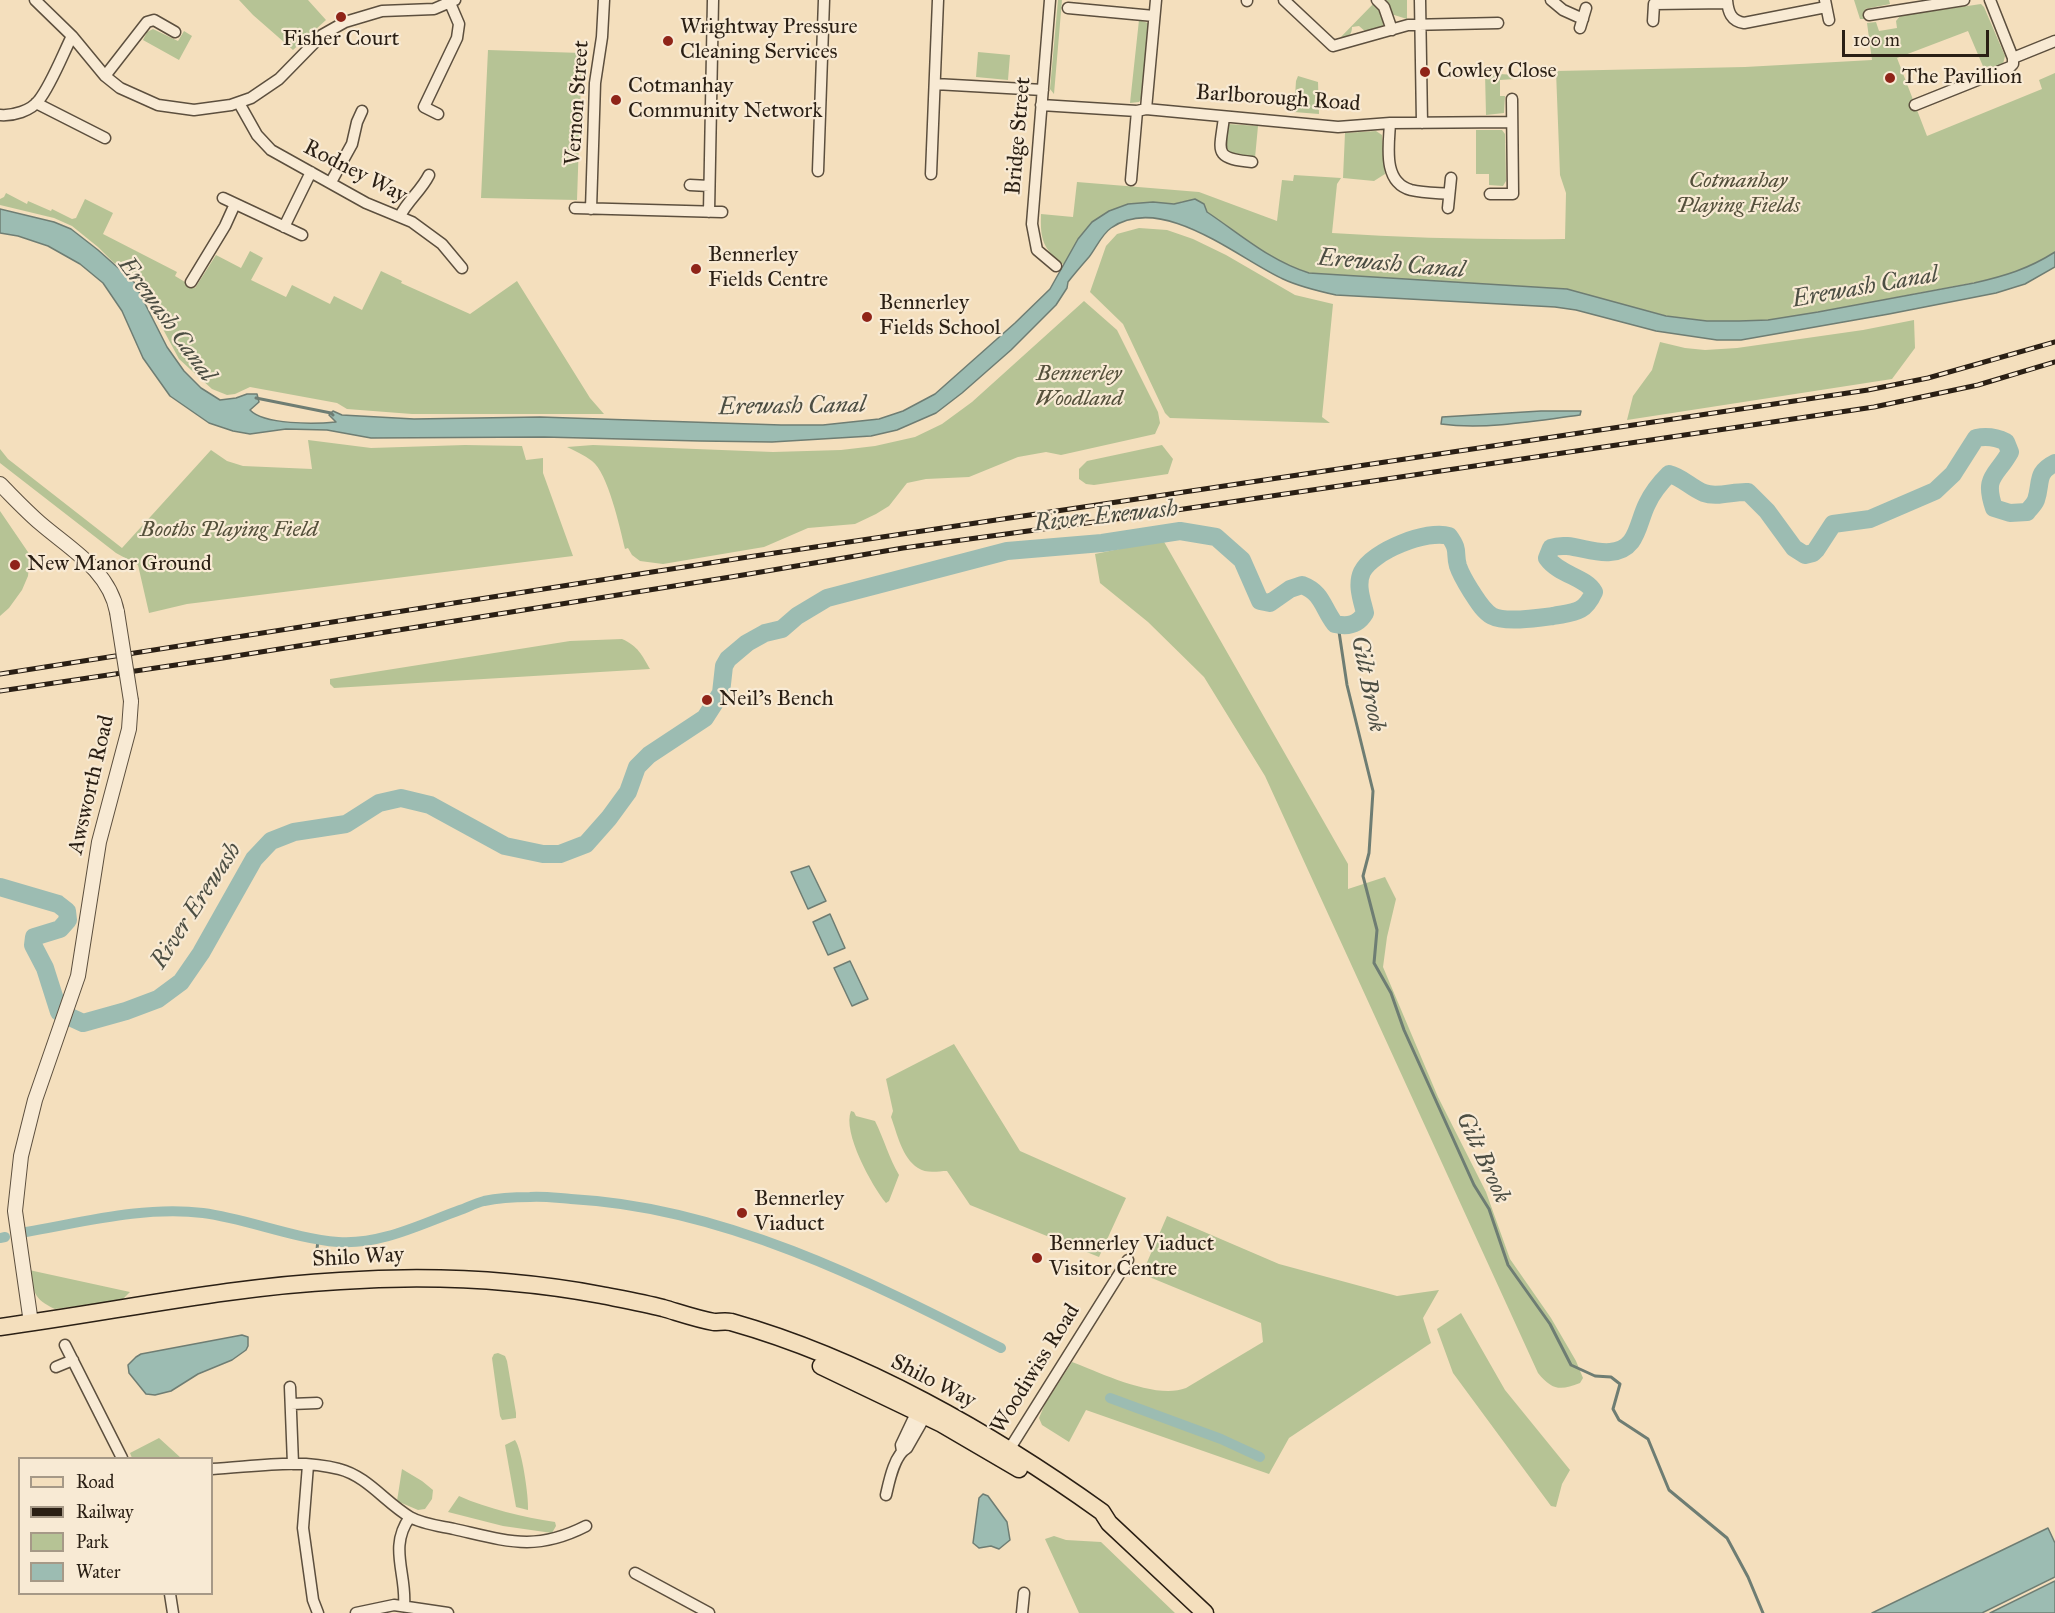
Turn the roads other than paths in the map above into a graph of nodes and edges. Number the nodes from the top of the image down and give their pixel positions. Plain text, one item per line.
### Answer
1 (35, 0) edge
2 (604, 0) edge
3 (713, 0) edge
4 (824, 0) edge
5 (938, 0) edge
6 (1050, 0) edge
7 (1156, 0) edge
8 (1284, 0) edge
9 (1377, 0) edge
10 (1420, 0) edge
11 (1551, 0) edge
12 (1964, 0) edge
13 (1989, 0) edge
14 (1727, 1) edge
15 (452, 2) edge
16 (1826, 4) edge
17 (1068, 8) dead end
18 (1886, 12) junction
19 (1869, 15) dead end
20 (1154, 16) junction
21 (1583, 18) dead end
22 (1829, 20) dead end
23 (1653, 21) dead end
24 (1498, 22) dead end
25 (1421, 24) junction
26 (171, 26) dead end
27 (1888, 26) dead end
28 (1392, 30) junction
29 (72, 36) junction
30 (2055, 41) edge
31 (2013, 61) junction
32 (105, 76) junction
33 (935, 84) junction
34 (1042, 90) junction
35 (1512, 99) dead end
36 (239, 103) junction
37 (36, 104) junction
38 (1041, 105) junction
39 (1915, 105) dead end
40 (1141, 110) junction
41 (362, 111) dead end
42 (438, 114) dead end
43 (0, 115) edge
44 (1224, 117) junction
45 (1512, 122) junction
46 (1390, 123) junction
47 (1422, 123) junction
48 (105, 138) dead end
49 (1252, 162) dead end
50 (818, 171) dead end
51 (311, 172) junction
52 (429, 174) dead end
53 (931, 174) dead end
54 (1451, 178) dead end
55 (1131, 180) dead end
56 (331, 182) junction
57 (690, 185) dead end
58 (709, 186) junction
59 (1449, 194) junction
60 (1490, 194) dead end
61 (223, 198) dead end
62 (235, 204) junction
63 (575, 208) dead end
64 (591, 208) junction
65 (1448, 208) dead end
66 (709, 212) junction
67 (722, 212) dead end
68 (400, 216) junction
69 (284, 226) junction
70 (302, 236) dead end
71 (1056, 266) dead end
72 (462, 268) dead end
73 (191, 282) dead end
74 (0, 484) edge
75 (1128, 1260) dead end
76 (31, 1323) junction
77 (0, 1327) edge
78 (65, 1345) dead end
79 (73, 1360) junction
80 (56, 1367) dead end
81 (290, 1387) dead end
82 (316, 1403) dead end
83 (291, 1404) junction
84 (924, 1408) junction
85 (1008, 1449) junction
86 (122, 1457) edge
87 (293, 1464) junction
88 (308, 1465) junction
89 (1017, 1468) junction
90 (213, 1469) edge
91 (886, 1496) dead end
92 (410, 1517) junction
93 (1109, 1523) junction
94 (586, 1526) dead end
95 (635, 1573) dead end
96 (1024, 1593) dead end
97 (170, 1595) edge
98 (404, 1606) junction
99 (173, 1613) edge
100 (318, 1613) edge
101 (356, 1613) edge
102 (448, 1613) edge
103 (710, 1613) edge
104 (1022, 1613) edge
105 (1205, 1613) edge

1 - 29 street
2 - 64 street, Vernon Street
3 - 58 street
4 - 50 street
5 - 33 street
6 - 34 street, Bridge Street
7 - 20 street
8 - 28 street
9 - 28 street
10 - 25 street
11 - 21 street
12 - 18 street
13 - 31 street
14 - 16 street
14 - 23 street
15 - 36 street
15 - 42 street
16 - 22 street
17 - 20 street
18 - 19 street
18 - 27 street
20 - 40 street
24 - 25 street
25 - 28 street
25 - 47 street
26 - 32 street
29 - 32 street
29 - 37 street
30 - 31 street
31 - 39 street
32 - 36 street
33 - 34 street
33 - 53 street
34 - 38 street, Bridge Street
35 - 45 street
36 - 51 street, Rodney Way
37 - 43 street
37 - 48 street
38 - 40 street, Barlborough Road
38 - 71 street, Bridge Street
40 - 44 street, Barlborough Road
40 - 55 street
41 - 56 street
44 - 46 street, Barlborough Road
44 - 49 street
45 - 47 street, Barlborough Road
45 - 60 street
46 - 47 street, Barlborough Road
46 - 59 street
51 - 56 street, Rodney Way
51 - 69 street
52 - 68 street
54 - 59 street
56 - 68 street, Rodney Way
57 - 58 street
58 - 66 street
59 - 65 street
61 - 62 street
62 - 69 street
62 - 73 street
63 - 64 street
64 - 66 street
66 - 67 street
68 - 72 street, Rodney Way
69 - 70 street
74 - 76 street, Awsworth Road, bridge
75 - 85 street, Woodiwiss Road
76 - 77 main road, Shilo Way
76 - 84 main road, Shilo Way
78 - 79 street
79 - 80 street
79 - 86 street
81 - 83 street
82 - 83 street
83 - 87 street
84 - 85 main road, Shilo Way
84 - 89 main road, Shilo Way
84 - 91 street
85 - 89 street, Woodiwiss Road
85 - 93 main road, Shilo Way
87 - 88 street
87 - 90 street
88 - 92 street
88 - 100 street
89 - 93 main road, Shilo Way
92 - 94 street
92 - 98 street
93 - 105 main road, Shilo Way
95 - 103 street
96 - 104 street
97 - 99 street
98 - 101 street
98 - 102 street

